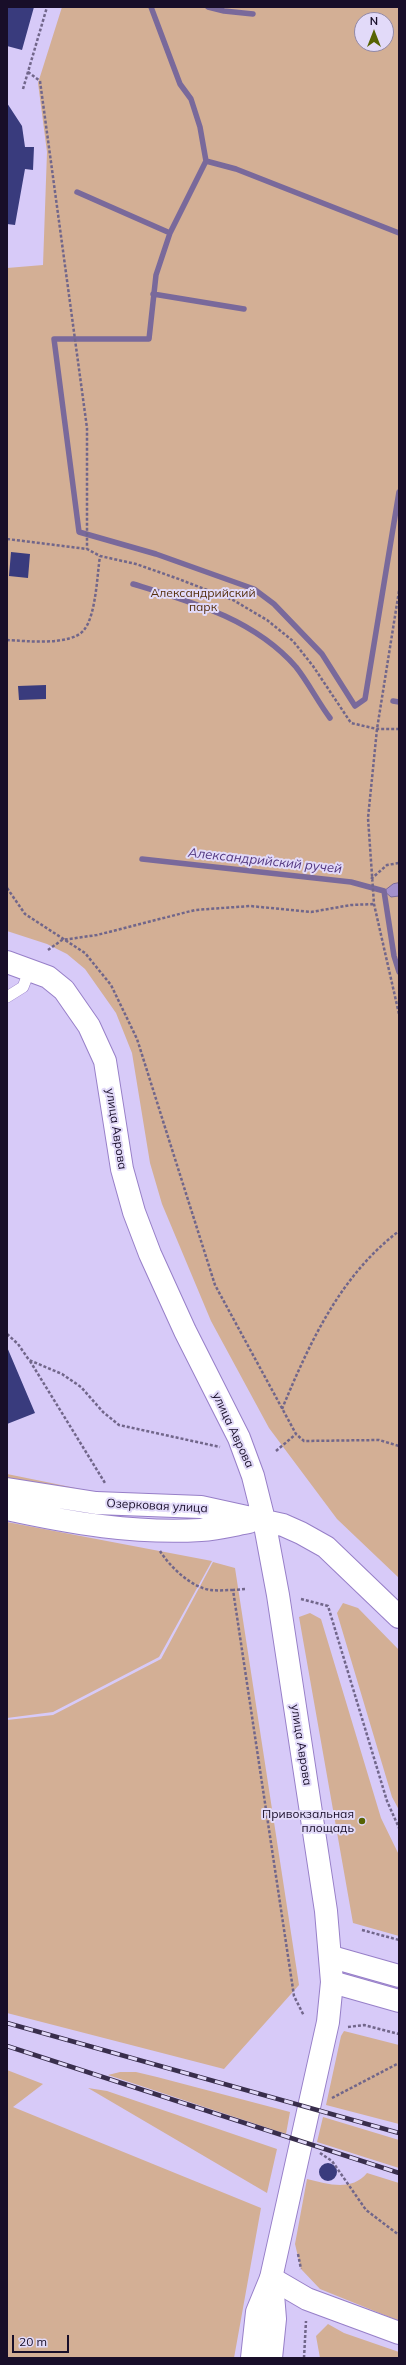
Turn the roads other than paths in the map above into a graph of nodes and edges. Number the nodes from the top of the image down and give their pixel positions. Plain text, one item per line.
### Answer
1 (7, 962) edge
2 (30, 969) junction
3 (7, 997) edge
4 (7, 1489) edge
5 (7, 1509) edge
6 (264, 1520) junction
7 (399, 1617) edge
8 (332, 1957) junction
9 (399, 1976) edge
10 (332, 1982) junction
11 (399, 2001) edge
12 (271, 2278) junction
13 (399, 2333) edge
14 (252, 2358) edge
15 (271, 2358) edge

1 - 2 street, улица Аврова
2 - 3 lane
2 - 6 street, улица Аврова
4 - 6 street, Озерковая улица
5 - 6 street, Озерковая улица
6 - 7 street
6 - 8 street, улица Аврова
8 - 9 street
8 - 10 street, улица Аврова
10 - 11 street
10 - 12 street, улица Аврова
12 - 13 street
12 - 14 street
12 - 15 street

